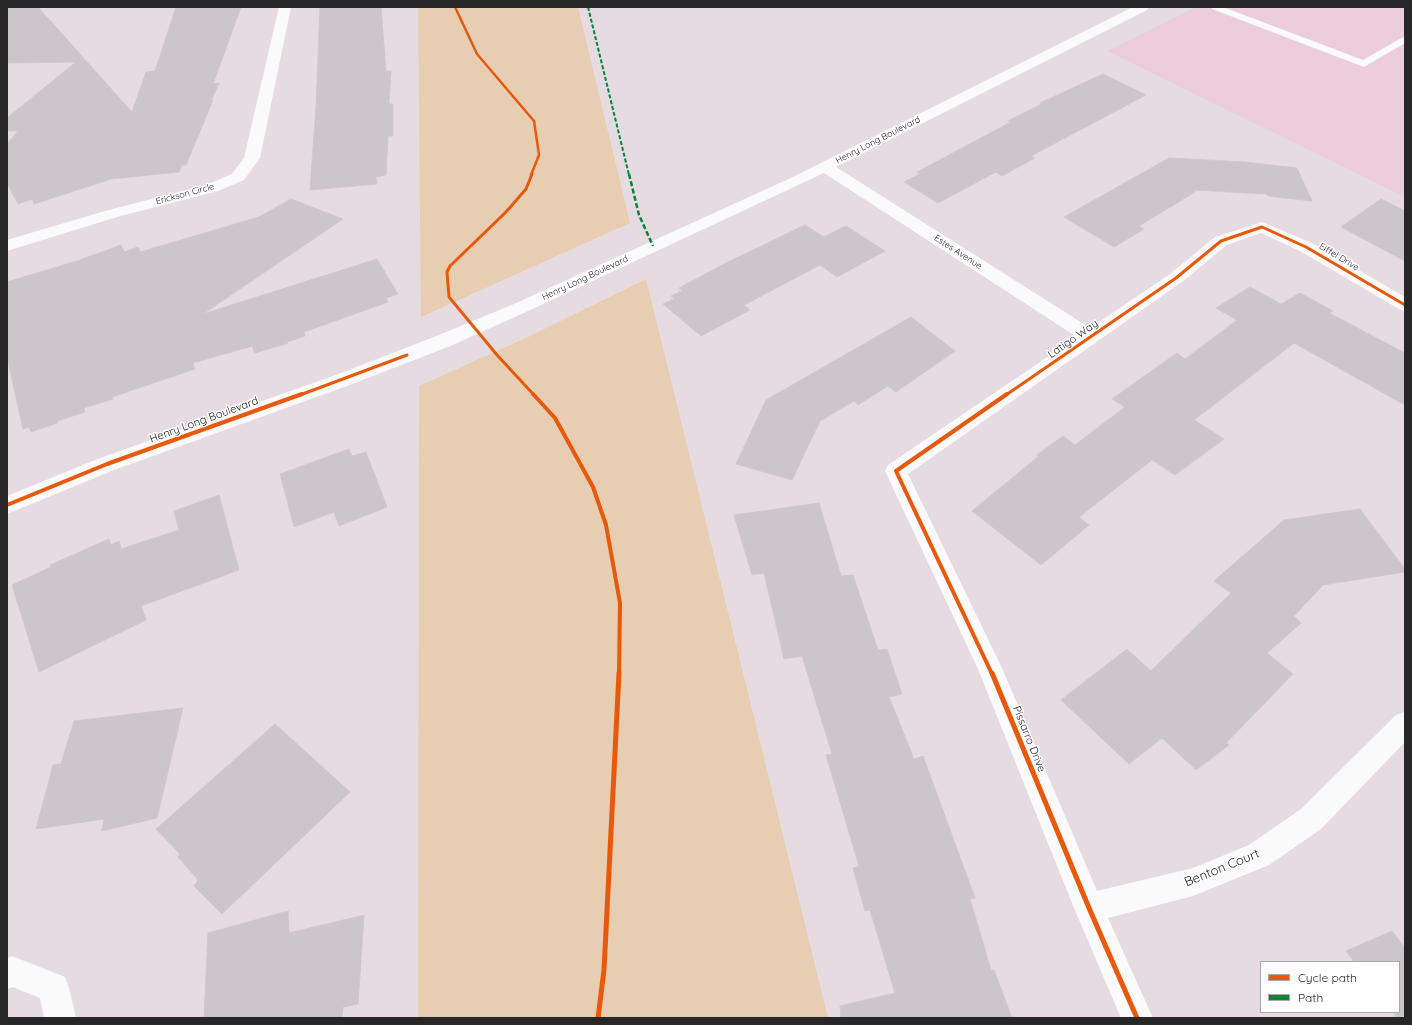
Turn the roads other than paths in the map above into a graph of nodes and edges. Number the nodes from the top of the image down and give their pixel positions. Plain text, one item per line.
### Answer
1 (285, 7) edge
2 (1144, 7) edge
3 (1215, 7) edge
4 (1405, 39) edge
5 (825, 167) junction
6 (1262, 227) joint
7 (7, 246) edge
8 (1405, 305) edge
9 (1090, 337) junction
10 (896, 471) joint
11 (7, 505) edge
12 (1405, 724) edge
13 (1089, 908) junction
14 (7, 974) edge
15 (60, 1018) edge
16 (1137, 1018) edge

1 - 7 street, Erickson Circle
2 - 5 street, Henry Long Boulevard
3 - 4 lane
5 - 9 street, Estes Avenue
5 - 11 street, Henry Long Boulevard
6 - 8 street, Eiffel Drive
6 - 9 street, Latigo Way
9 - 10 street, Latigo Way
10 - 13 street, Pissarro Drive
12 - 13 street, Benton Court
13 - 16 street, Pissarro Drive
14 - 15 street

